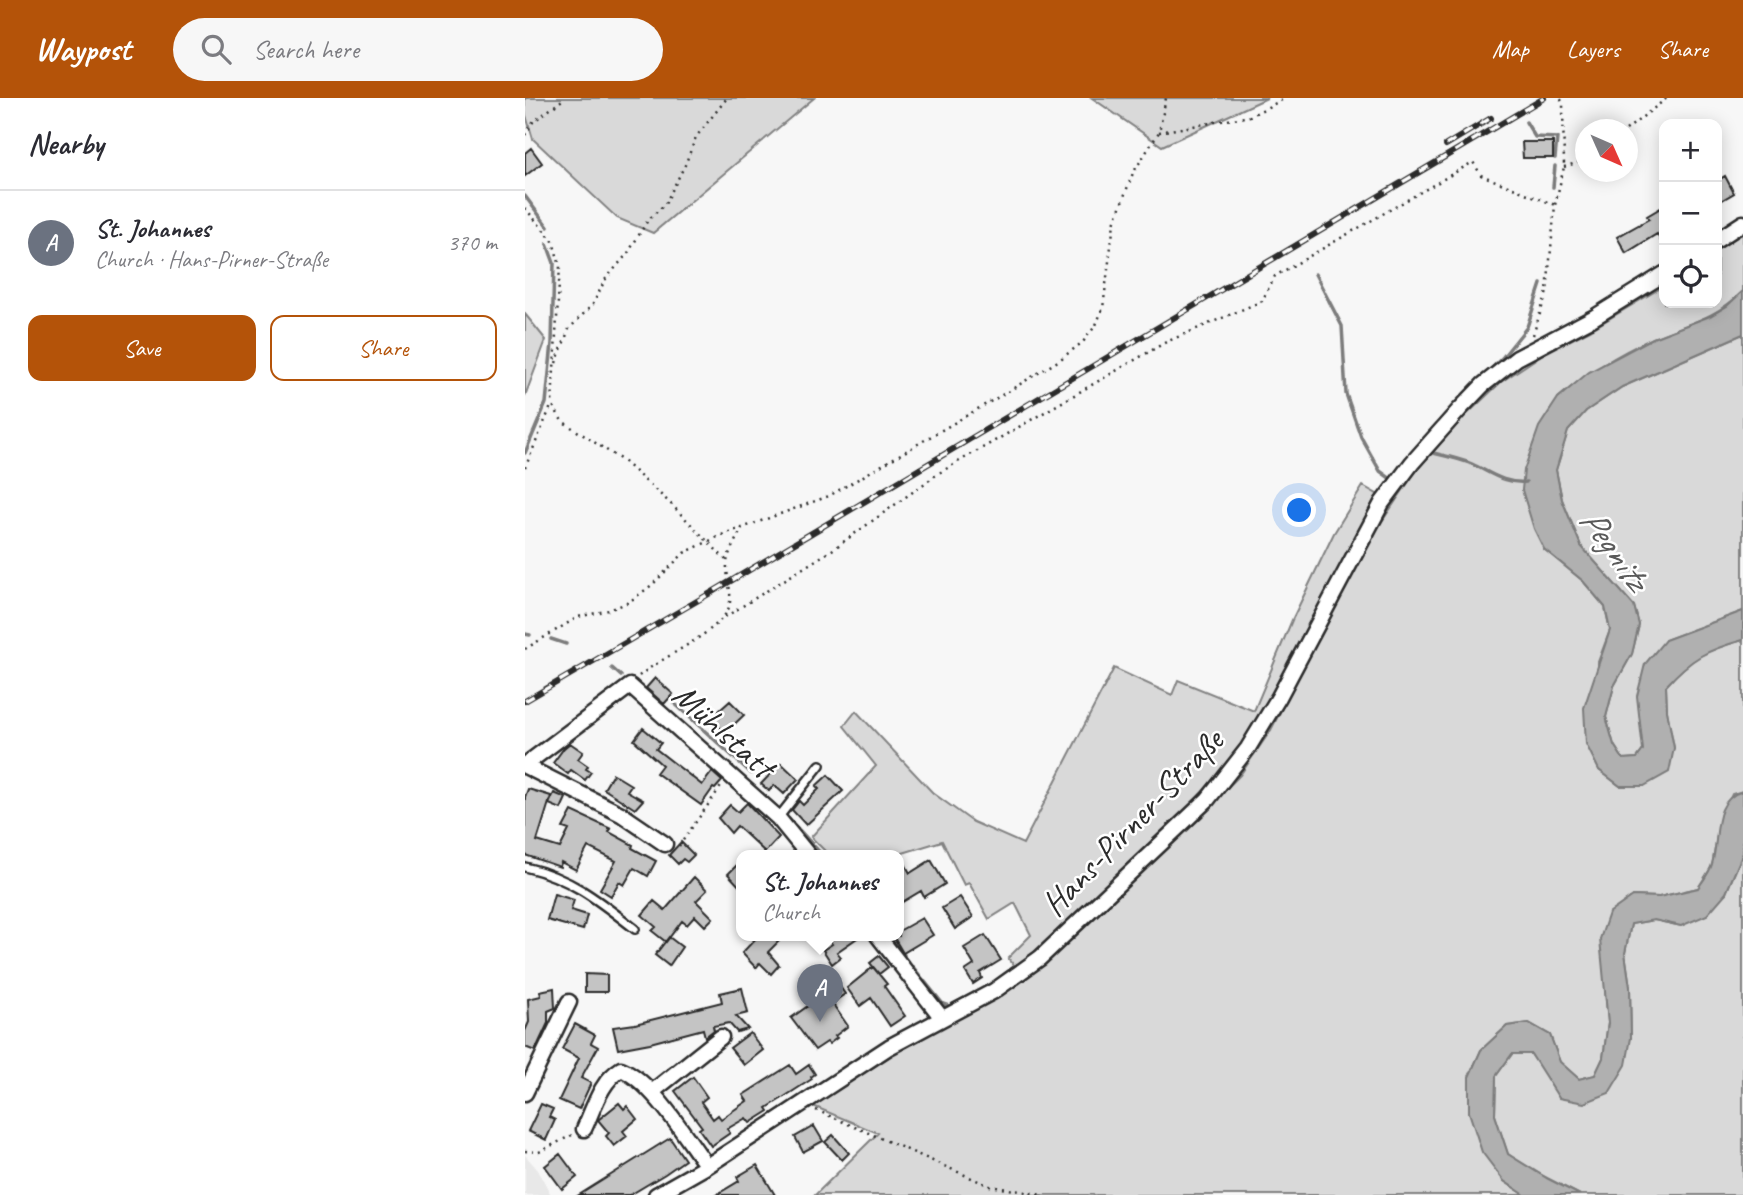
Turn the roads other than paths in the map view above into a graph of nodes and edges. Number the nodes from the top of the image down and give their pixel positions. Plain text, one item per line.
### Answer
1 (1743, 223) edge
2 (1722, 237) edge
3 (1659, 277) edge
4 (820, 765) dead end
5 (525, 766) edge
6 (778, 818) junction
7 (665, 844) road end
8 (805, 850) edge
9 (525, 867) edge
10 (635, 929) dead end
11 (882, 941) edge
12 (569, 1002) dead end
13 (942, 1018) junction
14 (721, 1037) dead end
15 (652, 1092) junction
16 (525, 1093) edge
17 (584, 1129) road end
18 (707, 1166) junction
19 (656, 1195) edge

1 - 2 street
3 - 13 street, Hans-Pirner-Straße
4 - 6 lane, Mühlstatt
5 - 6 street, Mühlstatt
5 - 7 street
6 - 8 street, Mühlstatt
9 - 10 lane
11 - 13 street
12 - 16 street
13 - 18 street, Hans-Pirner-Straße
14 - 15 street
15 - 17 street
15 - 18 street
18 - 19 street, Hans-Pirner-Straße

